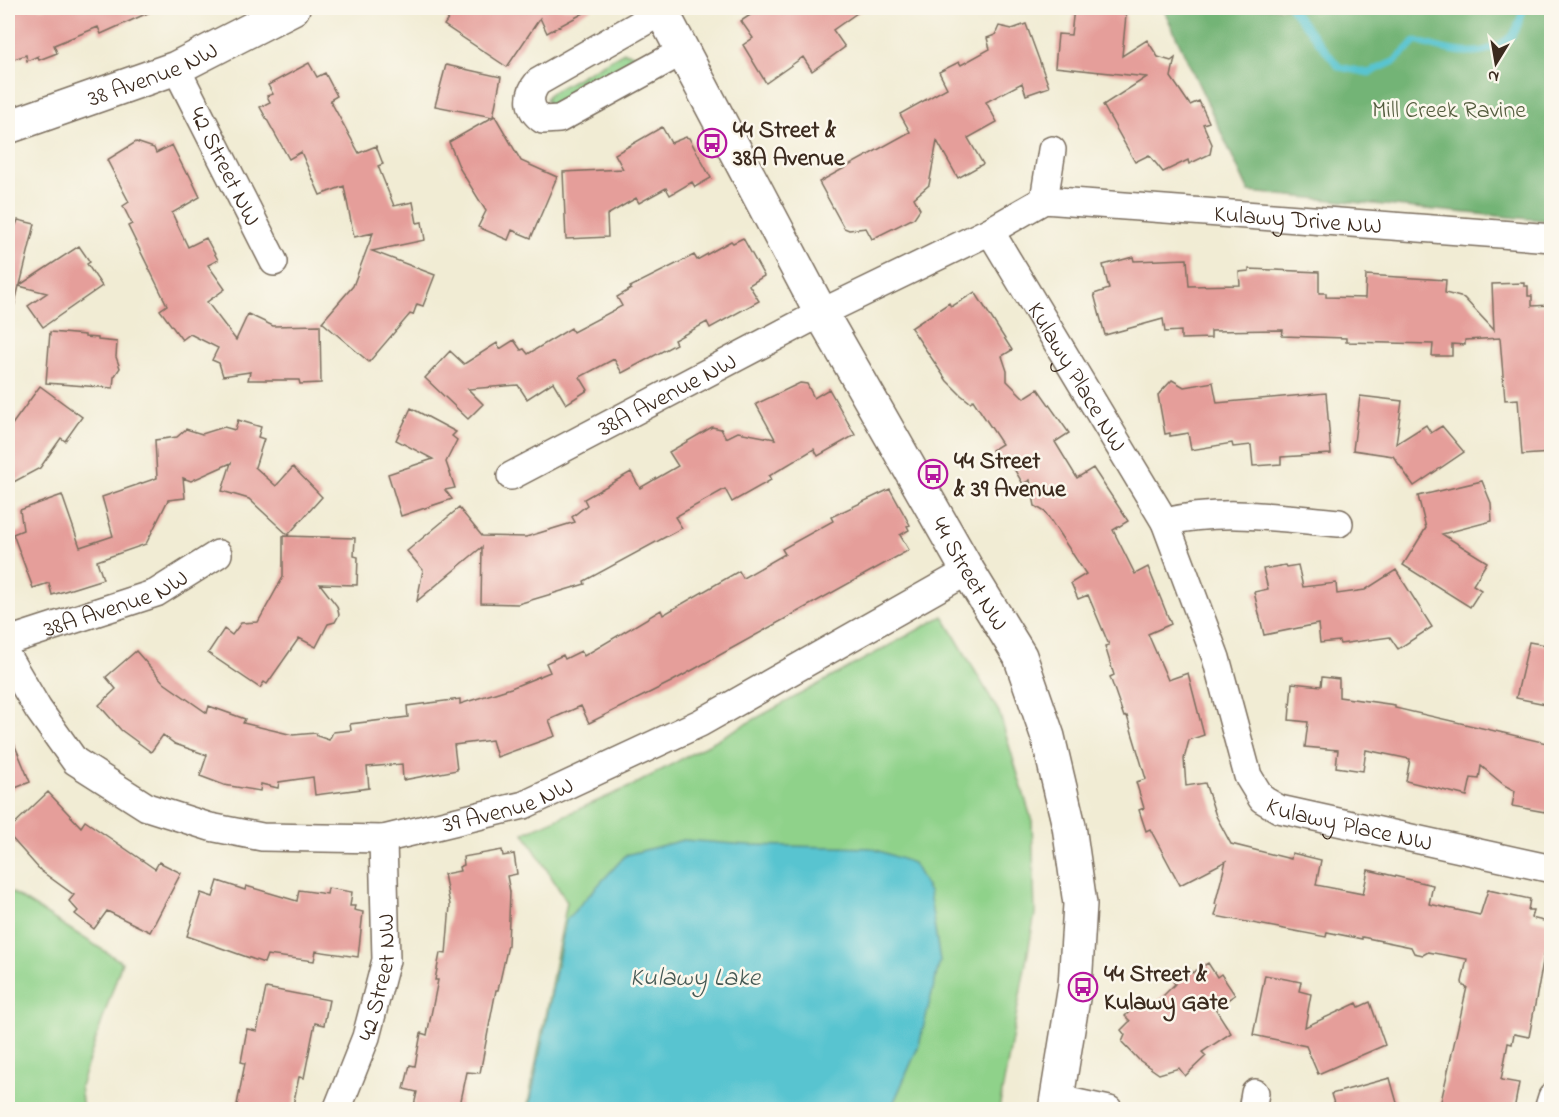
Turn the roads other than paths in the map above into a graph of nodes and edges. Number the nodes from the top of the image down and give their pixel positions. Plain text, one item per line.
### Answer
1 (293, 8) edge
2 (663, 9) edge
3 (683, 51) junction
4 (176, 68) junction
5 (8, 127) edge
6 (1052, 150) dead end
7 (1044, 200) junction
8 (990, 231) junction
9 (1551, 238) edge
10 (274, 262) dead end
11 (821, 313) junction
12 (511, 476) dead end
13 (1165, 522) junction
14 (1339, 523) dead end
15 (218, 554) dead end
16 (968, 572) junction
17 (8, 641) edge
18 (8, 658) edge
19 (383, 839) junction
20 (1551, 869) edge
21 (1551, 1097) edge
22 (1057, 1104) edge
23 (337, 1110) edge
24 (1109, 1110) edge
25 (1548, 1110) edge

1 - 4 street, 38 Avenue NW
2 - 3 street, 44 Street NW
2 - 3 street, 44 Street NW
3 - 11 street, 44 Street NW
4 - 5 street, 38 Avenue NW
4 - 10 street, 42 Street NW
6 - 7 street
7 - 8 street
7 - 9 street, Kulawy Drive NW
8 - 11 street
8 - 13 street, Kulawy Place NW
11 - 12 street, 38A Avenue NW
11 - 16 street, 44 Street NW
13 - 14 street
13 - 20 street, Kulawy Place NW
15 - 17 street, 38A Avenue NW
16 - 19 street, 39 Avenue NW
16 - 22 street, 44 Street NW
18 - 19 street, 39 Avenue NW
19 - 23 street, 42 Street NW
21 - 25 street
22 - 24 street

